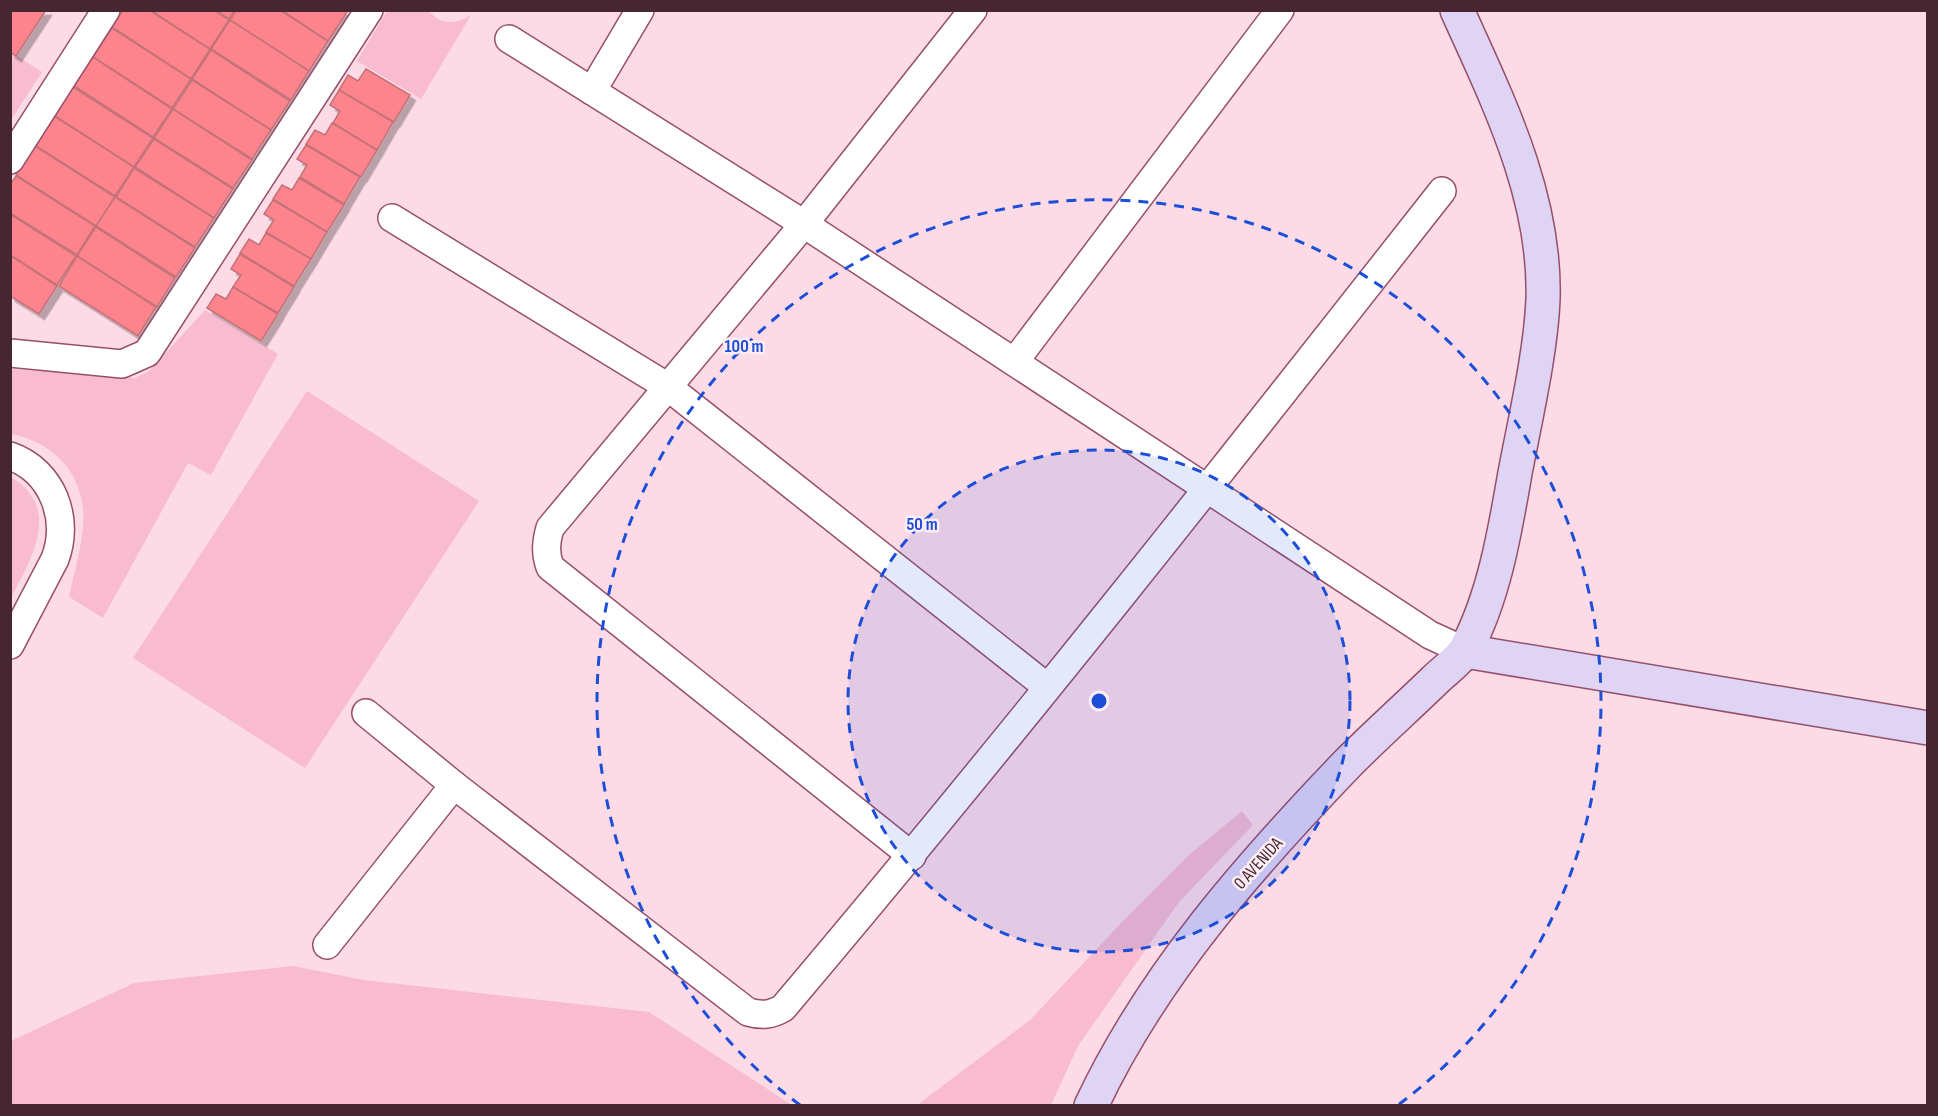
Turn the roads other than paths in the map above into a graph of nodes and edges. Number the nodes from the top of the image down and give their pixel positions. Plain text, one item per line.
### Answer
1 (106, 10) edge
2 (369, 10) edge
3 (640, 10) edge
4 (973, 10) edge
5 (1280, 10) edge
6 (1457, 10) edge
7 (508, 39) dead end
8 (592, 91) junction
9 (10, 160) edge
10 (1442, 191) dead end
11 (392, 218) dead end
12 (804, 224) junction
13 (10, 353) edge
14 (1015, 361) junction
15 (668, 387) junction
16 (10, 456) edge
17 (1208, 488) junction
18 (10, 645) edge
19 (1465, 651) junction
20 (1047, 687) junction
21 (366, 713) dead end
22 (1928, 728) edge
23 (454, 785) junction
24 (912, 856) junction
25 (327, 945) dead end
26 (1091, 1106) edge

1 - 9 street
2 - 13 street
3 - 8 street
4 - 12 street
5 - 14 street
6 - 19 main road
7 - 8 street
8 - 12 street
10 - 17 street
11 - 15 street
12 - 14 street
12 - 15 street
14 - 17 street
15 - 20 street
15 - 24 street
16 - 18 street
17 - 19 street
17 - 20 street
19 - 22 main road
19 - 26 main road, 0 AVENIDA
20 - 24 street
21 - 23 street
23 - 24 street
23 - 25 street

